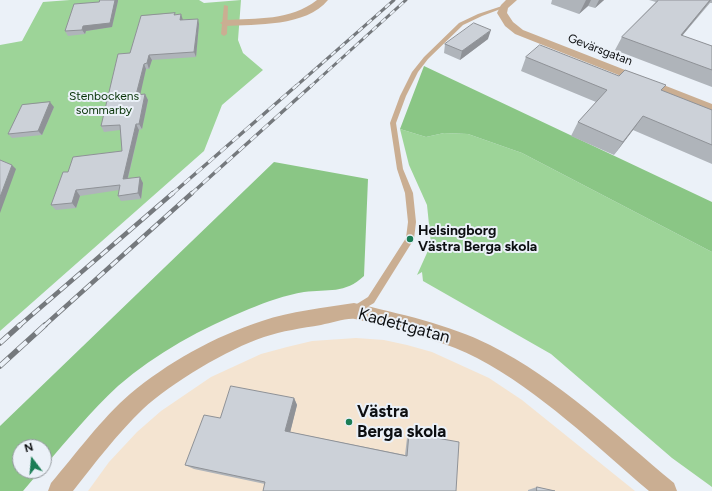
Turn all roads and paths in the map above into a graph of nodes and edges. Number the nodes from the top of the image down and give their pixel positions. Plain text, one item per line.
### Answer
1 (323, 0) edge
2 (508, 3) edge
3 (226, 6) dead end
4 (225, 23) junction
5 (224, 34) dead end
6 (712, 108) edge
7 (354, 311) junction
8 (59, 491) edge
9 (666, 491) edge

1 - 4 street
2 - 6 street, Gevärsgatan
2 - 7 lane
3 - 4 lane
4 - 5 lane
7 - 8 street, Kadettgatan
7 - 9 street, Kadettgatan

